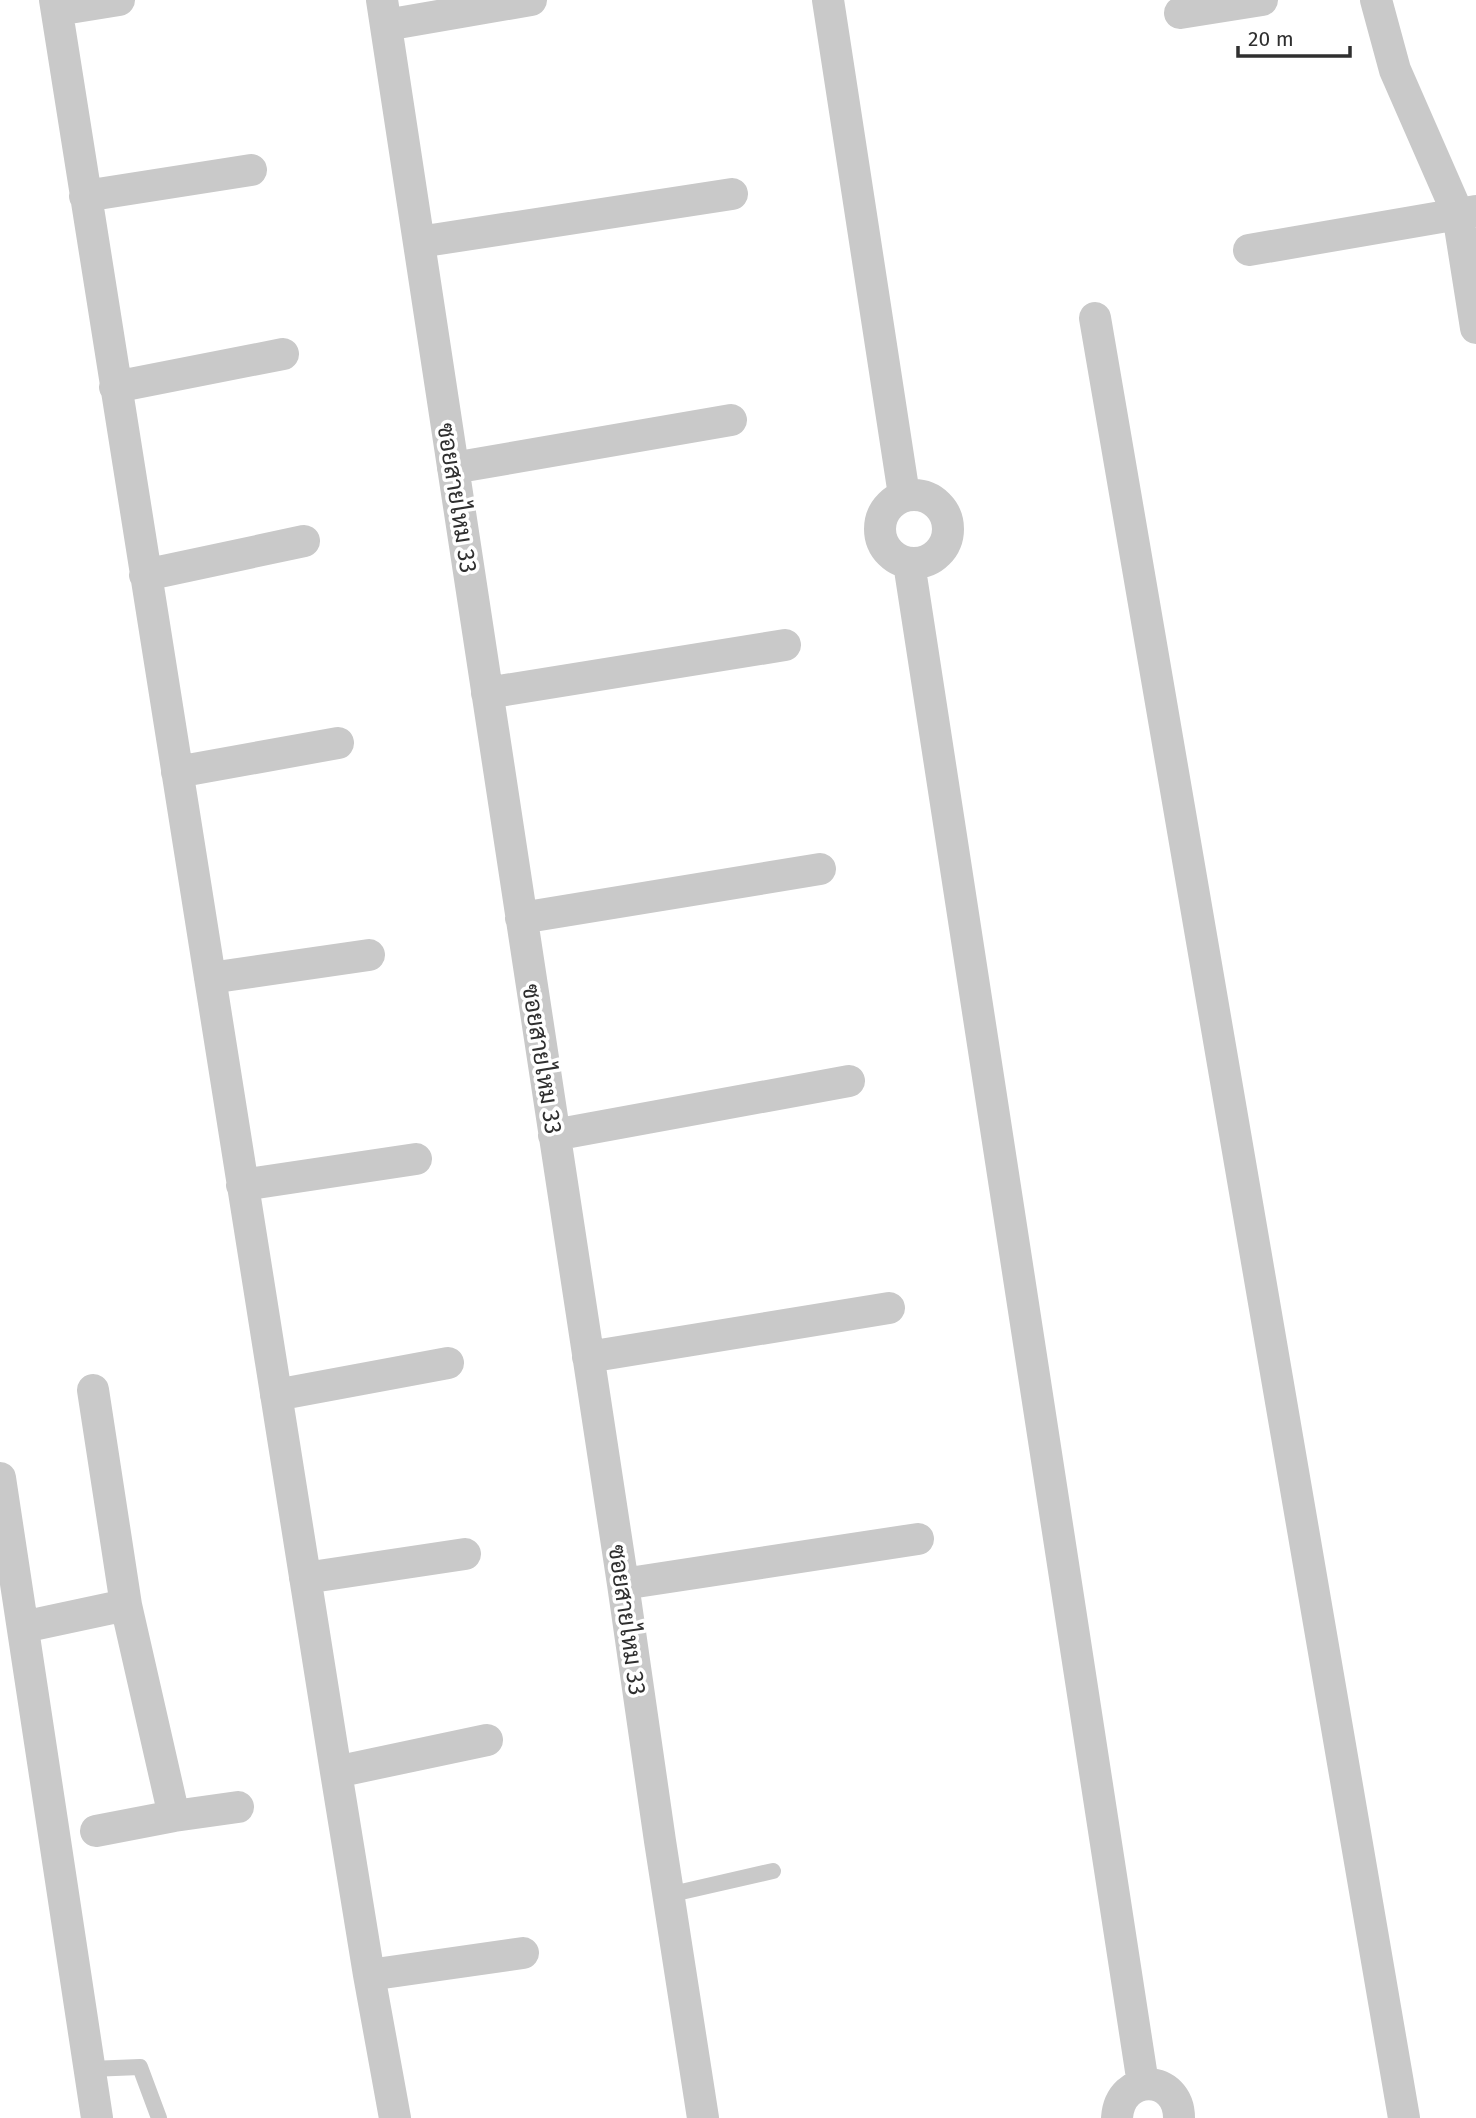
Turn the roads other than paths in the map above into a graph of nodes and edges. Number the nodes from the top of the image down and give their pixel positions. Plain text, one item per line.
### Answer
1 (119, 0) edge
2 (531, 0) edge
3 (828, 0) edge
4 (1262, 0) edge
5 (1376, 0) edge
6 (56, 5) edge
7 (384, 13) edge
8 (1180, 13) dead end
9 (251, 170) dead end
10 (732, 194) dead end
11 (85, 196) junction
12 (1467, 213) edge
13 (419, 242) junction
14 (1249, 250) dead end
15 (1095, 318) dead end
16 (1476, 328) edge
17 (282, 355) dead end
18 (115, 387) junction
19 (731, 420) dead end
20 (453, 468) junction
21 (904, 495) junction
22 (304, 541) dead end
23 (909, 563) junction
24 (145, 575) junction
25 (785, 645) dead end
26 (487, 693) junction
27 (338, 743) dead end
28 (177, 772) junction
29 (820, 869) dead end
30 (521, 918) junction
31 (369, 955) dead end
32 (210, 978) junction
33 (849, 1081) dead end
34 (554, 1135) junction
35 (416, 1159) dead end
36 (242, 1185) junction
37 (890, 1308) dead end
38 (588, 1357) junction
39 (448, 1363) dead end
40 (93, 1390) dead end
41 (276, 1395) junction
42 (0, 1478) edge
43 (918, 1539) dead end
44 (466, 1554) dead end
45 (305, 1578) junction
46 (622, 1584) junction
47 (126, 1605) junction
48 (23, 1627) junction
49 (487, 1740) dead end
50 (336, 1772) junction
51 (238, 1807) dead end
52 (173, 1816) junction
53 (96, 1831) dead end
54 (773, 1871) dead end
55 (668, 1895) junction
56 (523, 1953) dead end
57 (369, 1975) junction
58 (90, 2069) junction
59 (1143, 2084) junction
60 (97, 2118) edge
61 (159, 2118) edge
62 (395, 2118) edge
63 (703, 2118) edge
64 (1117, 2118) edge
65 (1179, 2118) edge
66 (1404, 2118) edge

1 - 6 street
2 - 7 street
3 - 21 street
4 - 8 street
5 - 12 street
6 - 11 street
7 - 13 street, ซอยสายไหม 33
9 - 11 street
10 - 13 street
11 - 18 street
12 - 14 street
12 - 16 street
13 - 20 street, ซอยสายไหม 33
15 - 66 street
17 - 18 street
18 - 24 street
19 - 20 street
20 - 26 street, ซอยสายไหม 33
21 - 23 street
21 - 23 street
22 - 24 street
23 - 59 street
24 - 28 street
25 - 26 street
26 - 30 street, ซอยสายไหม 33
27 - 28 street
28 - 32 street
29 - 30 street
30 - 34 street, ซอยสายไหม 33
31 - 32 street
32 - 36 street
33 - 34 street
34 - 38 street, ซอยสายไหม 33
35 - 36 street
36 - 41 street
37 - 38 street
38 - 46 street, ซอยสายไหม 33
39 - 41 street
40 - 47 street
41 - 45 street
42 - 48 street
43 - 46 street
44 - 45 street
45 - 50 street
46 - 55 street, ซอยสายไหม 33
47 - 48 street
47 - 52 street
48 - 58 street
49 - 50 street
50 - 57 street
51 - 52 street
52 - 53 street
54 - 55 lane
55 - 63 street, ซอยสายไหม 33
56 - 57 street
57 - 62 street
58 - 60 street
58 - 61 lane
59 - 64 street
59 - 65 street

